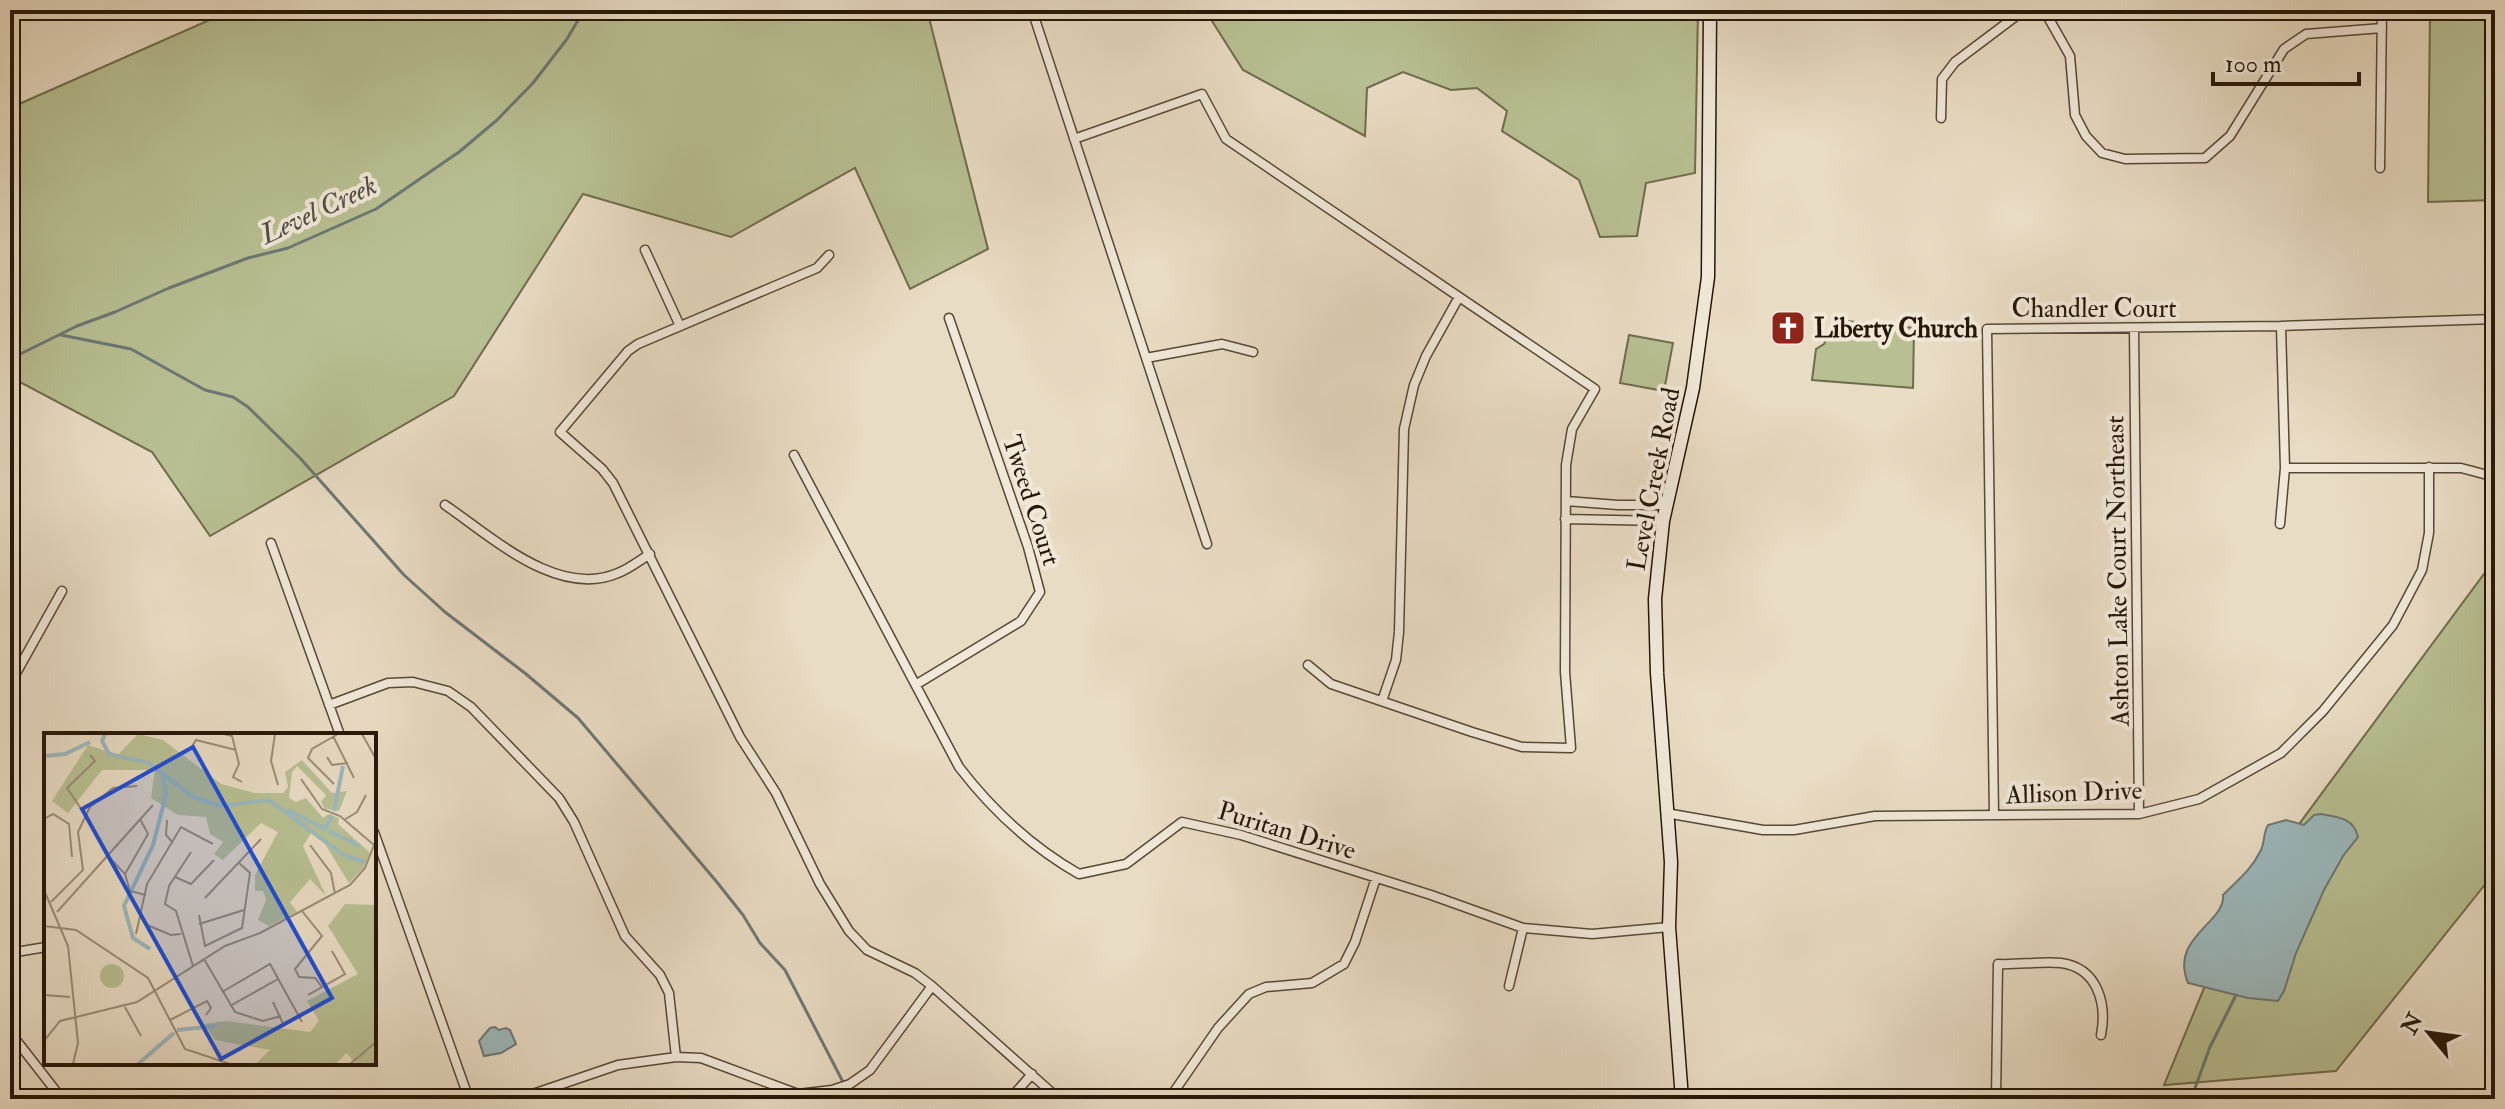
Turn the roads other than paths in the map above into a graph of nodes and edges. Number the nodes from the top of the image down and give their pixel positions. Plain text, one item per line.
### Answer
1 (1032, 10) edge
2 (1710, 10) edge
3 (2024, 10) edge
4 (2044, 10) edge
5 (2382, 10) edge
6 (2382, 28) junction
7 (1941, 118) dead end
8 (1074, 139) junction
9 (2380, 168) dead end
10 (645, 250) dead end
11 (829, 255) dead end
12 (1459, 297) junction
13 (949, 318) dead end
14 (2495, 319) edge
15 (680, 326) junction
16 (2281, 326) junction
17 (2134, 328) junction
18 (1253, 352) dead end
19 (1146, 358) junction
20 (794, 455) dead end
21 (2429, 467) junction
22 (2285, 468) junction
23 (2495, 477) edge
24 (1566, 501) junction
25 (445, 505) dead end
26 (1666, 505) junction
27 (1565, 519) junction
28 (1663, 521) junction
29 (2280, 524) dead end
30 (271, 543) dead end
31 (1207, 544) dead end
32 (650, 554) junction
33 (62, 591) dead end
34 (1308, 665) dead end
35 (10, 684) edge
36 (917, 684) junction
37 (1382, 701) junction
38 (329, 705) junction
39 (339, 733) edge
40 (1666, 813) junction
41 (2139, 814) junction
42 (1994, 815) junction
43 (376, 838) edge
44 (1376, 878) junction
45 (1669, 927) junction
46 (1523, 928) junction
47 (44, 947) edge
48 (10, 953) edge
49 (932, 986) junction
50 (1509, 986) dead end
51 (10, 1024) edge
52 (2101, 1035) dead end
53 (676, 1057) junction
54 (1032, 1074) junction
55 (62, 1099) edge
56 (469, 1099) edge
57 (518, 1099) edge
58 (1010, 1099) edge
59 (1059, 1099) edge
60 (1169, 1099) edge
61 (1682, 1099) edge
62 (1996, 1099) edge

1 - 8 street
2 - 26 street, Level Creek Road
3 - 7 street
4 - 6 street
5 - 6 street
6 - 9 street
8 - 12 street
8 - 19 street
10 - 15 street
11 - 15 street
12 - 24 street
12 - 37 street
13 - 36 street, Tweed Court
14 - 16 street, Chandler Court
15 - 32 street
16 - 17 street, Chandler Court
16 - 22 street
17 - 41 street, Ashton Lake Court Northeast
17 - 42 street, Chandler Court
18 - 19 street
19 - 31 street
20 - 36 street, Puritan Drive
21 - 22 street
21 - 23 street
21 - 41 street, Allison Drive
22 - 29 street
24 - 26 street
24 - 27 street
25 - 32 street
26 - 28 street, Level Creek Road
27 - 28 street
27 - 37 street
28 - 40 street, Level Creek Road
30 - 38 street
32 - 49 street
33 - 35 street
34 - 37 street
36 - 44 street, Puritan Drive
38 - 39 street
38 - 53 street
40 - 42 street, Allison Drive
40 - 45 street, Level Creek Road
41 - 42 street, Allison Drive
43 - 56 street
44 - 46 street, Puritan Drive
44 - 60 street
45 - 46 street, Puritan Drive
45 - 61 street, Level Creek Road
46 - 50 street
47 - 48 street
49 - 53 street
49 - 54 street
51 - 55 street
52 - 62 street
53 - 57 street
54 - 58 street
54 - 59 street

